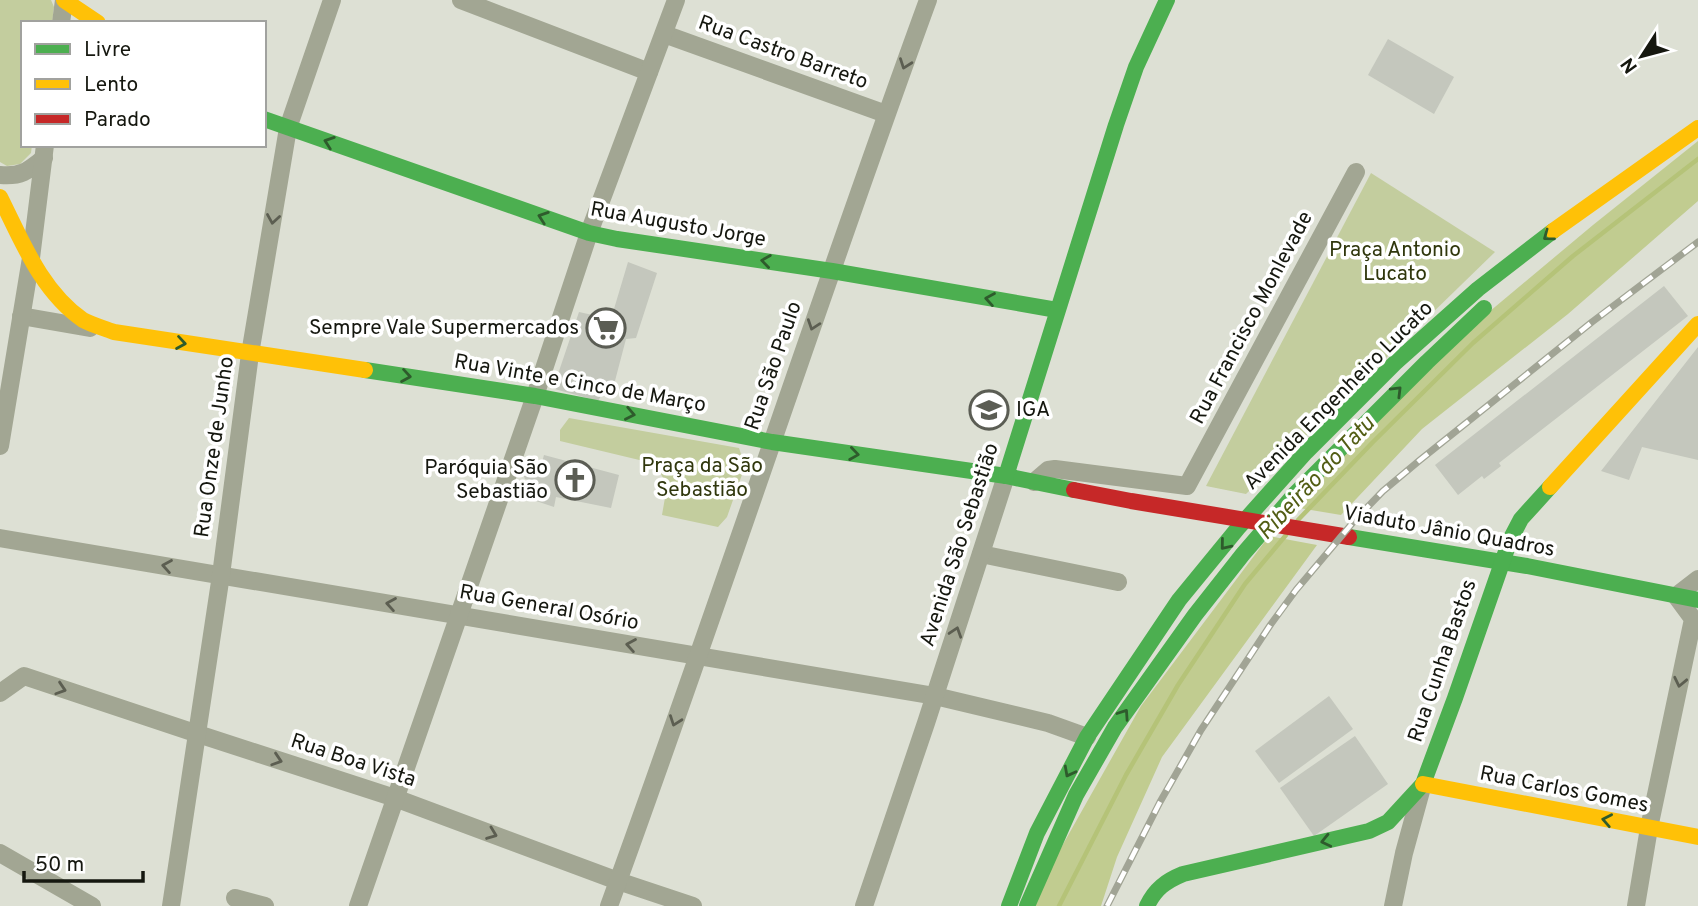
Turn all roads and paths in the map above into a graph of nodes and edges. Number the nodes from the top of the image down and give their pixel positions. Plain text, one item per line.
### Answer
1 (64, 0) edge
2 (332, 0) edge
3 (461, 0) edge
4 (676, 0) edge
5 (928, 0) edge
6 (1167, 0) edge
7 (61, 21) edge
8 (95, 21) edge
9 (664, 34) junction
10 (649, 72) junction
11 (886, 114) junction
12 (266, 119) edge
13 (288, 128) junction
14 (1698, 128) edge
15 (1683, 140) junction
16 (44, 152) edge
17 (1356, 172) dead end
18 (0, 175) edge
19 (0, 197) edge
20 (589, 233) junction
21 (1562, 244) dead end
22 (31, 258) junction
23 (832, 271) junction
24 (1492, 300) dead end
25 (1058, 310) junction
26 (21, 316) junction
27 (1697, 326) edge
28 (114, 332) junction
29 (250, 354) junction
30 (535, 396) junction
31 (772, 442) junction
32 (0, 446) edge
33 (1006, 476) junction
34 (1034, 482) junction
35 (1130, 501) joint
36 (0, 538) edge
37 (981, 554) junction
38 (221, 575) junction
39 (1698, 579) edge
40 (1118, 582) dead end
41 (1676, 596) junction
42 (1698, 600) edge
43 (458, 616) junction
44 (698, 657) junction
45 (0, 693) edge
46 (935, 696) junction
47 (198, 734) junction
48 (1087, 737) junction
49 (1423, 784) junction
50 (1076, 795) junction
51 (395, 798) junction
52 (1649, 828) junction
53 (1369, 831) junction
54 (1698, 836) edge
55 (0, 853) edge
56 (1404, 853) junction
57 (618, 881) junction
58 (235, 898) dead end
59 (92, 906) edge
60 (171, 906) edge
61 (265, 906) edge
62 (358, 906) edge
63 (609, 906) edge
64 (693, 906) edge
65 (864, 906) edge
66 (1009, 906) edge
67 (1027, 906) edge
68 (1147, 906) edge
69 (1393, 906) edge
70 (1636, 906) edge

1 - 7 street
1 - 8 main road
2 - 13 street, Rua Onze de Junho
3 - 10 street
4 - 9 street
5 -> 11 street, Rua São Paulo
6 - 25 main road, Avenida São Sebastião
9 - 10 street
9 - 11 street, Rua Castro Barreto
10 - 20 street
11 - 23 street, Rua São Paulo
12 - 13 main road, Rua Augusto Jorge
20 -> 13 main road, Rua Augusto Jorge
13 -> 29 street, Rua Onze de Junho
14 - 15 main road
15 - 21 main road
15 -> 48 main road, Avenida Engenheiro Lucato
16 - 18 street
16 - 22 street
17 - 34 street, Rua Francisco Monlevade
19 - 22 main road
23 -> 20 main road, Rua Augusto Jorge
20 - 30 street
22 - 26 street
22 - 28 main road
25 -> 23 main road, Rua Augusto Jorge
23 -> 31 street, Rua São Paulo
50 -> 24 main road, Avenida Engenheiro Lucato
25 - 33 main road, Avenida São Sebastião
26 - 28 street, Rua Vinte e Cinco de Março
26 - 32 street
27 - 49 main road, Rua Cunha Bastos
28 -> 29 main road, Rua Vinte e Cinco de Março
29 -> 30 main road, Rua Vinte e Cinco de Março
29 - 38 street, Rua Onze de Junho
30 -> 31 main road, Rua Vinte e Cinco de Março
30 - 43 street
31 -> 33 main road, Rua Vinte e Cinco de Março
31 - 44 street, Rua São Paulo
33 - 34 main road, Rua Vinte e Cinco de Março
33 - 37 street, Avenida São Sebastião
34 - 35 main road, Rua Vinte e Cinco de Março
35 - 41 main road, Viaduto Jânio Quadros
38 -> 36 street, Rua General Osório
37 - 40 street
46 -> 37 street, Avenida São Sebastião
43 -> 38 street, Rua General Osório
38 - 47 street, Rua Onze de Junho
39 - 41 street
41 - 42 main road, Viaduto Jânio Quadros
41 -> 52 street
44 -> 43 street, Rua General Osório
43 - 51 street
44 - 46 street, Rua General Osório
44 -> 57 street, Rua São Paulo
45 -> 47 street, Rua Boa Vista
46 - 48 street, Rua General Osório
46 - 65 street, Avenida São Sebastião
47 -> 51 street, Rua Boa Vista
47 - 60 street, Rua Onze de Junho
48 - 50 main road
48 -> 66 main road, Avenida Engenheiro Lucato
52 -> 49 main road, Rua Carlos Gomes
49 - 53 main road
49 - 56 street, Rua Cunha Bastos
50 - 67 main road, Avenida Engenheiro Lucato
51 -> 57 street, Rua Boa Vista
51 - 62 street
52 - 54 main road, Rua Carlos Gomes
52 - 70 street
53 - 56 street
53 -> 68 main road
55 - 59 street
56 - 69 street, Rua Cunha Bastos
57 - 63 street, Rua São Paulo
57 - 64 street, Rua Boa Vista
58 - 61 street

